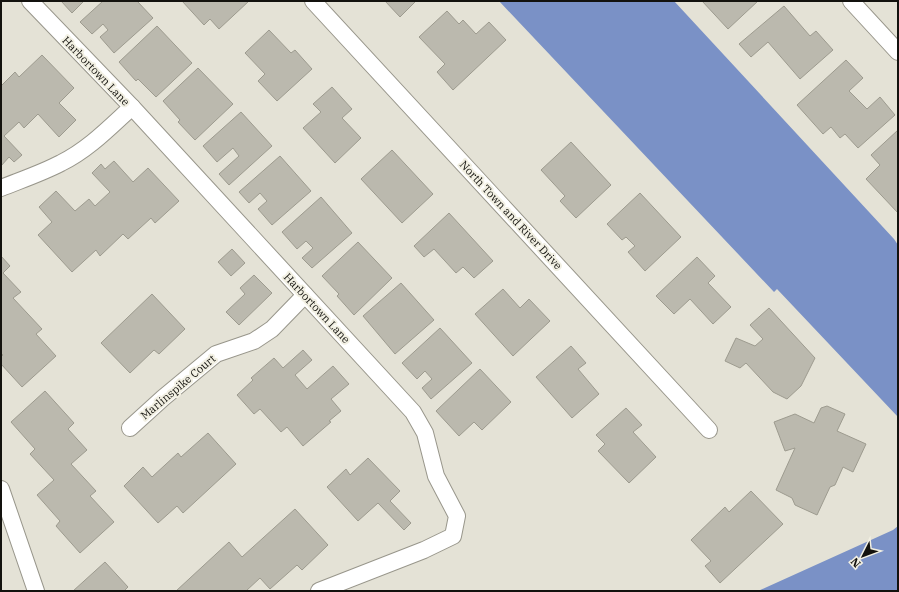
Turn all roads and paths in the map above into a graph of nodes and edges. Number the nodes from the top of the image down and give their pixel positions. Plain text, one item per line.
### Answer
1 (30, 1) edge
2 (313, 1) edge
3 (851, 1) edge
4 (898, 52) edge
5 (132, 107) junction
6 (1, 188) edge
7 (305, 295) junction
8 (130, 428) dead end
9 (708, 430) dead end
10 (1, 489) edge
11 (36, 591) edge
12 (319, 591) edge

1 - 5 street, Harbortown Lane
2 - 9 street, North Town and River Drive
3 - 4 street
5 - 6 street
5 - 7 street, Harbortown Lane
7 - 8 street, Marlinspike Court
7 - 12 street, Harbortown Lane
10 - 11 street

